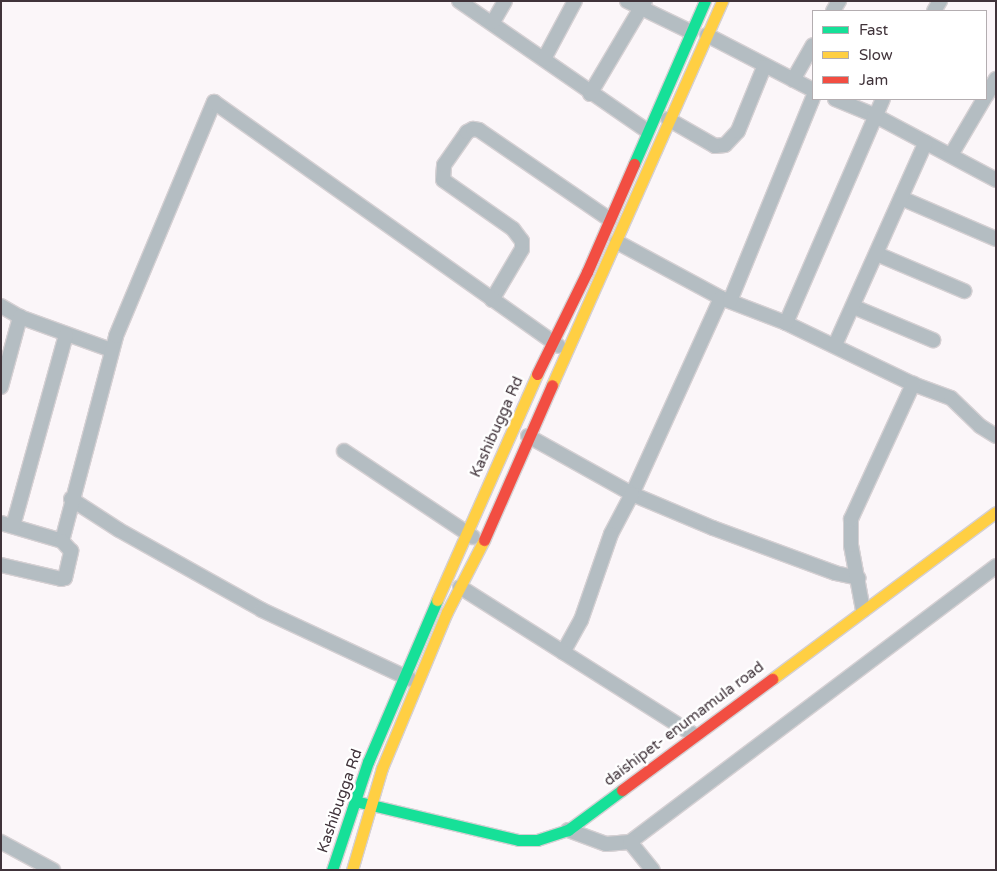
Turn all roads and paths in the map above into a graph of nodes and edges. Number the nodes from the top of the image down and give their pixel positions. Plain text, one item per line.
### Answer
1 (459, 1) edge
2 (505, 1) edge
3 (575, 1) edge
4 (627, 1) edge
5 (705, 1) edge
6 (722, 1) edge
7 (644, 5) edge
8 (493, 22) junction
9 (691, 32) junction
10 (707, 35) junction
11 (812, 47) edge
12 (544, 59) junction
13 (764, 67) junction
14 (996, 79) edge
15 (793, 80) junction
16 (812, 90) edge
17 (590, 94) junction
18 (987, 94) edge
19 (812, 100) edge
20 (837, 100) edge
21 (883, 100) edge
22 (983, 100) edge
23 (874, 115) junction
24 (668, 120) junction
25 (646, 130) junction
26 (926, 142) junction
27 (951, 154) junction
28 (996, 180) edge
29 (901, 198) junction
30 (608, 219) junction
31 (996, 239) edge
32 (617, 242) junction
33 (876, 254) junction
34 (964, 291) dead end
35 (492, 300) junction
36 (725, 300) junction
37 (1, 306) edge
38 (854, 307) junction
39 (20, 317) junction
40 (786, 323) junction
41 (66, 335) junction
42 (933, 340) dead end
43 (553, 342) junction
44 (836, 345) junction
45 (111, 350) junction
46 (567, 352) junction
47 (913, 384) junction
48 (1, 387) edge
49 (528, 436) junction
50 (996, 436) edge
51 (344, 451) dead end
52 (632, 494) junction
53 (71, 499) junction
54 (996, 512) edge
55 (7, 525) edge
56 (468, 533) junction
57 (62, 541) junction
58 (482, 543) junction
59 (1, 565) edge
60 (996, 566) edge
61 (858, 578) junction
62 (460, 587) junction
63 (862, 610) junction
64 (563, 652) junction
65 (404, 676) junction
66 (417, 684) junction
67 (694, 735) junction
68 (368, 762) junction
69 (382, 768) junction
70 (355, 802) junction
71 (371, 804) junction
72 (568, 830) junction
73 (1, 842) edge
74 (630, 842) junction
75 (53, 870) edge
76 (332, 870) edge
77 (352, 870) edge
78 (653, 870) edge

1 - 8 street
2 - 8 street
3 - 12 street
4 - 7 street
5 - 9 main road, Kashibugga Rd
6 - 10 main road, Kashibugga Rd
7 - 9 street
7 - 17 street
8 - 12 street
9 - 25 main road, Kashibugga Rd
10 - 13 street
10 - 24 main road, Kashibugga Rd
11 - 15 street
12 - 17 street
13 - 15 street
13 - 24 street
14 - 18 street
15 - 16 street
17 - 25 street
19 - 36 street
20 - 23 street
21 - 23 street
22 - 27 street
23 - 26 street
23 - 40 street
24 - 32 main road, Kashibugga Rd
25 - 30 main road, Kashibugga Rd
26 - 27 street
26 - 29 street
27 - 28 street
29 - 31 street
29 - 33 street
30 - 35 street
30 - 43 main road, Kashibugga Rd
32 - 36 street
32 - 46 main road, Kashibugga Rd
33 - 34 street
33 - 38 street
35 - 43 street
35 - 45 street
36 - 40 street
36 - 52 street
37 - 39 street
38 - 42 street
38 - 44 street
39 - 41 street
39 - 48 street
40 - 44 street
41 - 45 street
41 - 55 street
43 - 46 street
43 - 56 main road, Kashibugga Rd
44 - 47 street
45 - 53 street
46 - 49 main road, Kashibugga Rd
47 - 50 street
47 - 61 street
49 - 52 street
49 - 58 main road, Kashibugga Rd
51 - 56 street
52 - 61 street
52 - 64 street
53 - 57 street
53 - 65 street
54 - 63 main road, daishipet- enumamula road
55 - 57 street
56 - 58 street
56 - 65 main road, Kashibugga Rd
57 - 59 street
58 - 62 main road, Kashibugga Rd
60 - 74 street
61 - 63 street
62 - 64 street
62 - 66 main road, Kashibugga Rd
63 - 67 main road, daishipet- enumamula road
64 - 67 street
65 - 66 street
65 - 68 main road, Kashibugga Rd
66 - 69 main road, Kashibugga Rd
67 - 72 main road, daishipet- enumamula road
68 - 69 main road
68 - 70 main road, Kashibugga Rd
69 - 71 main road, Kashibugga Rd
70 - 71 main road, daishipet- enumamula road
70 - 76 main road, Kashibugga Rd
71 - 72 main road, daishipet- enumamula road
71 - 77 main road, Kashibugga Rd
72 - 74 street
73 - 75 street
74 - 78 street

